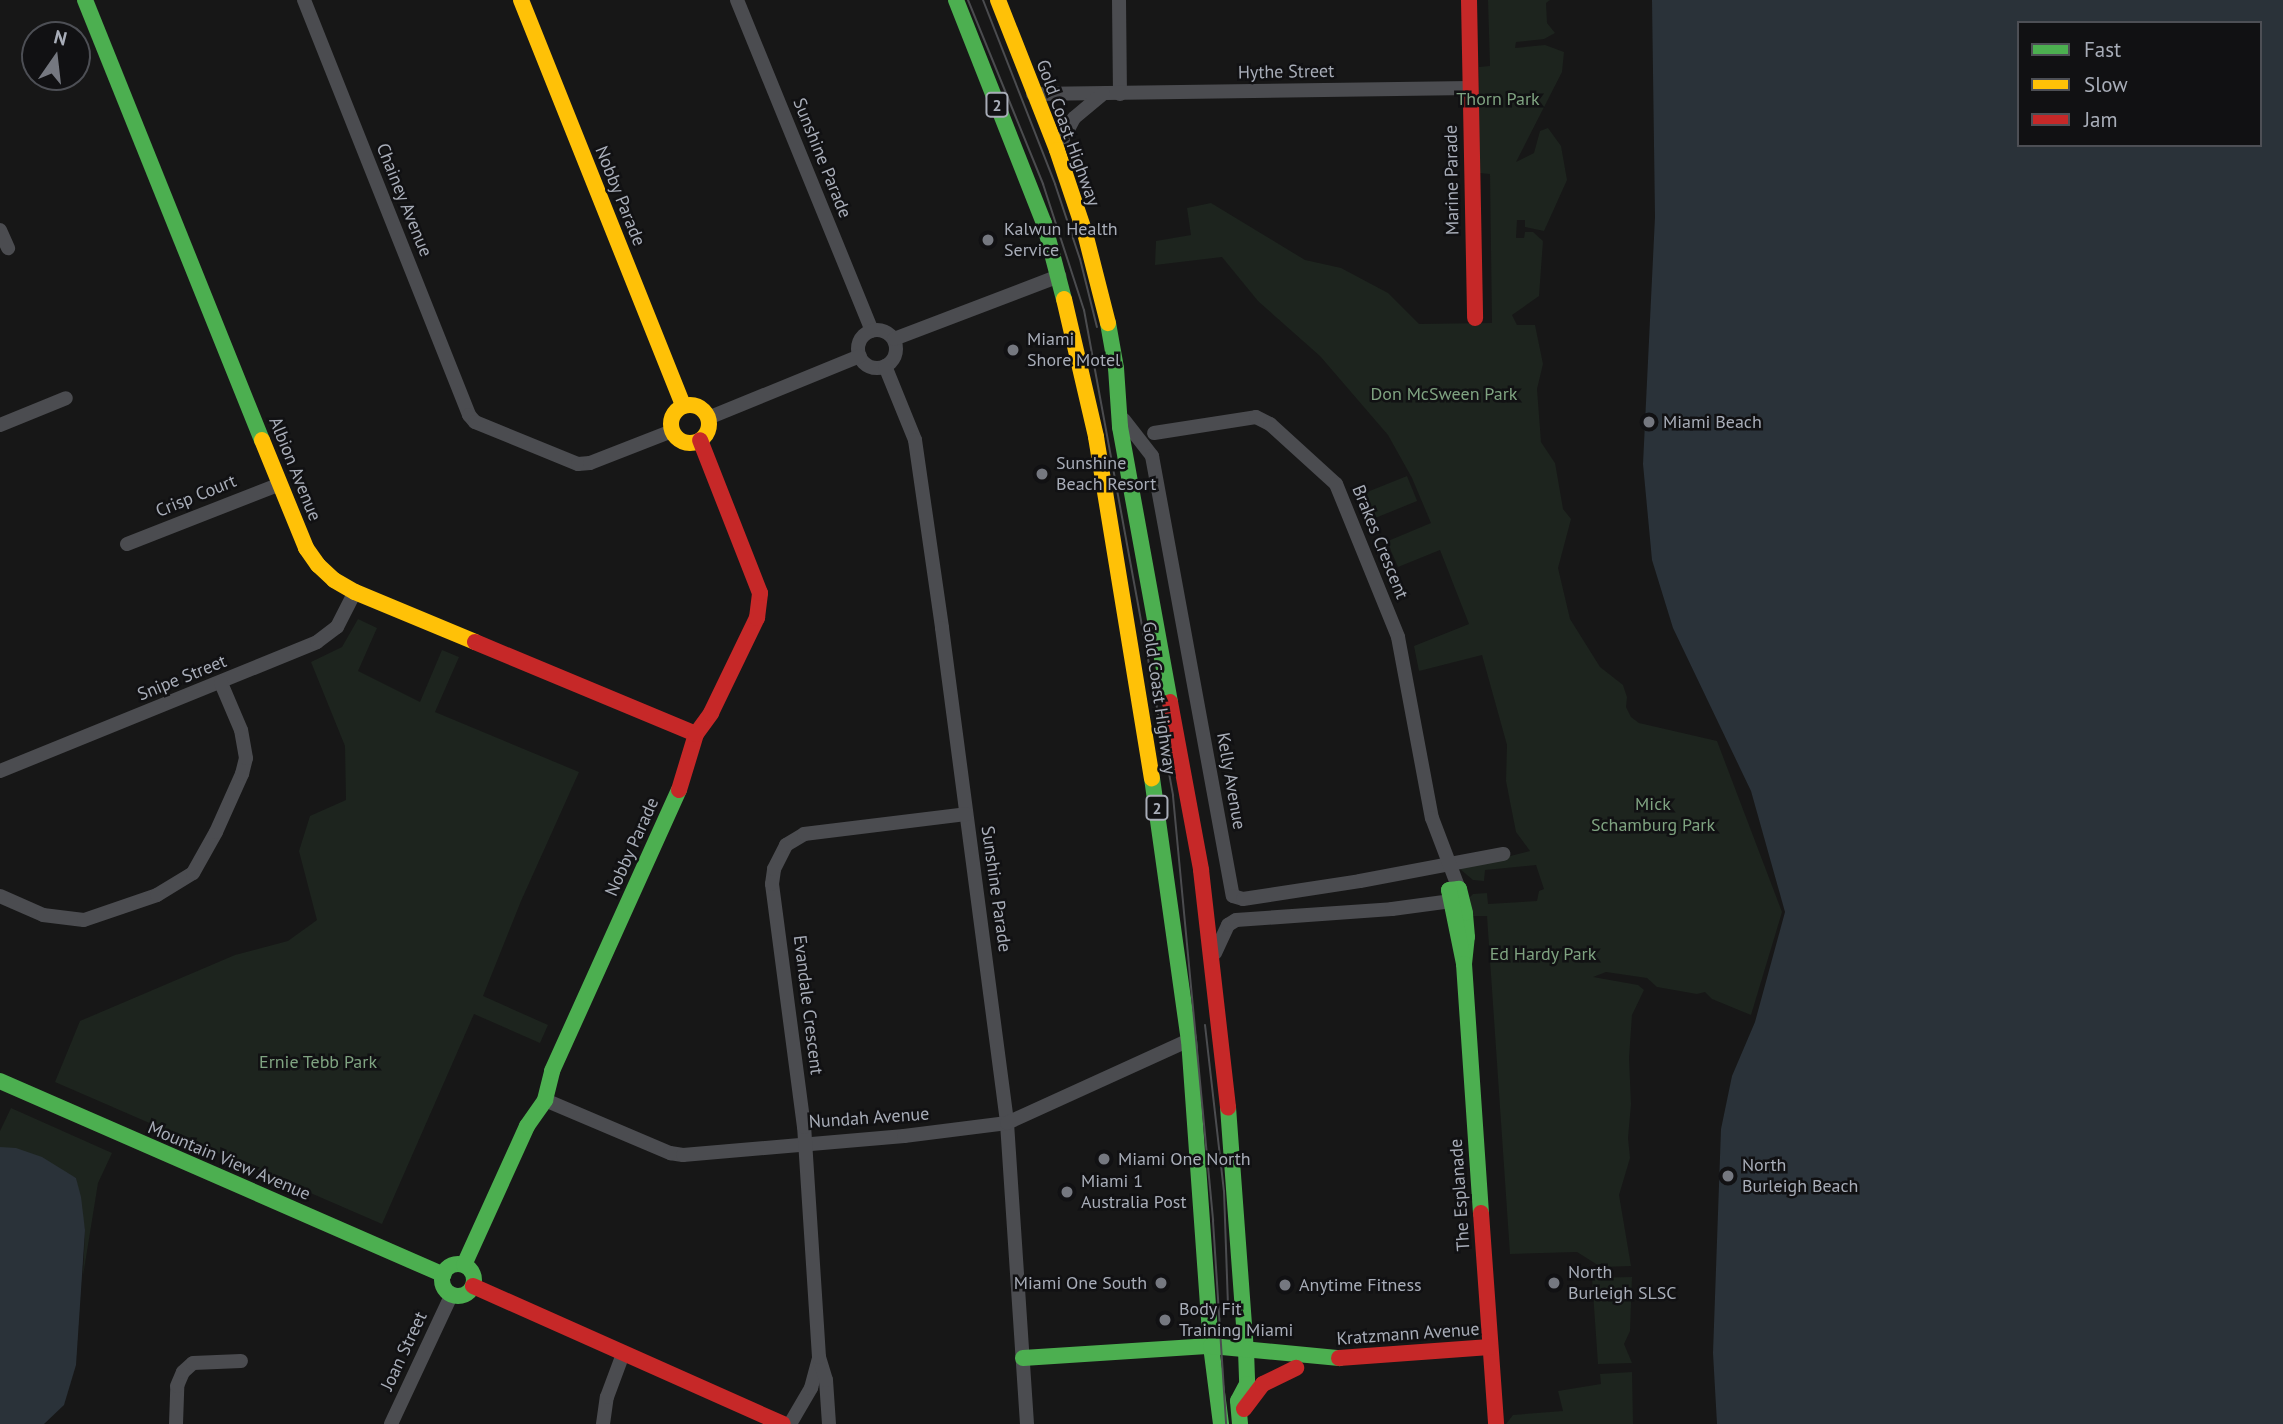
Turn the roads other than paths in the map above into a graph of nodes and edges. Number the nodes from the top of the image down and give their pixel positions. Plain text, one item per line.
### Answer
1 (85, 0) edge
2 (304, 0) edge
3 (521, 0) edge
4 (737, 0) edge
5 (956, 0) edge
6 (998, 0) edge
7 (1119, 0) edge
8 (1469, 0) edge
9 (1470, 88) junction
10 (1033, 94) junction
11 (1103, 94) junction
12 (1125, 94) junction
13 (1057, 150) junction
14 (0, 230) edge
15 (8, 248) dead end
16 (1059, 276) junction
17 (1475, 318) dead end
18 (872, 331) junction
19 (894, 339) junction
20 (860, 356) junction
21 (884, 366) junction
22 (66, 398) dead end
23 (683, 407) junction
24 (1119, 412) junction
25 (708, 418) junction
26 (0, 425) edge
27 (673, 431) junction
28 (1154, 433) dead end
29 (700, 440) junction
30 (280, 484) junction
31 (127, 544) dead end
32 (355, 592) junction
33 (221, 683) junction
34 (696, 734) junction
35 (0, 771) edge
36 (966, 814) junction
37 (1503, 854) dead end
38 (1445, 864) junction
39 (1455, 894) junction
40 (0, 897) edge
41 (1211, 961) junction
42 (1189, 1040) junction
43 (0, 1081) edge
44 (545, 1100) junction
45 (1007, 1122) junction
46 (805, 1143) junction
47 (464, 1265) junction
48 (443, 1275) junction
49 (473, 1286) junction
50 (452, 1294) junction
51 (1211, 1346) junction
52 (1490, 1348) junction
53 (623, 1354) junction
54 (1246, 1355) junction
55 (819, 1357) junction
56 (1023, 1358) junction
57 (1328, 1359) junction
58 (241, 1361) dead end
59 (1296, 1368) junction
60 (1246, 1411) edge
61 (176, 1424) edge
62 (391, 1424) edge
63 (603, 1424) edge
64 (783, 1424) edge
65 (790, 1424) edge
66 (829, 1424) edge
67 (1027, 1424) edge
68 (1221, 1424) edge
69 (1496, 1424) edge

1 - 30 main road, Albion Avenue
2 - 27 street, Chainey Avenue
3 - 23 main road, Nobby Parade
4 - 18 street, Sunshine Parade
5 - 16 main road, Gold Coast Highway / 2
6 - 10 main road, Gold Coast Highway / 2
7 - 12 street
8 - 9 main road, Marine Parade
9 - 12 street, Hythe Street
9 - 17 main road, Marine Parade
10 - 11 street, Hythe Street
10 - 13 main road, Gold Coast Highway / 2
11 - 12 street, Hythe Street
11 - 13 street
13 - 24 main road, Gold Coast Highway / 2
14 - 15 street
16 - 19 street
16 - 42 main road, Gold Coast Highway / 2
18 - 19 street
18 - 20 street
19 - 21 street
20 - 21 street
20 - 25 street
21 - 36 street, Sunshine Parade
22 - 26 street
23 - 25 main road
23 - 27 main road
24 - 38 street, Kelly Avenue
24 - 41 main road, Gold Coast Highway / 2
25 - 29 main road
27 - 29 main road
28 - 38 street, Brakes Crescent
29 - 34 main road, Nobby Parade
30 - 31 street, Crisp Court
30 - 32 main road, Albion Avenue
32 - 33 street, Snipe Street
32 - 34 main road, Albion Avenue
33 - 35 street, Snipe Street
33 - 40 street
34 - 44 main road, Nobby Parade
36 - 45 street, Sunshine Parade
36 - 46 street, Evandale Crescent
37 - 38 street, Kelly Avenue
38 - 39 street, Brakes Crescent
39 - 41 street
39 - 52 main road, The Esplanade
41 - 54 main road, Gold Coast Highway / 2
42 - 45 street, Nundah Avenue
42 - 51 main road, Gold Coast Highway / 2
43 - 48 main road, Mountain View Avenue
44 - 46 street, Nundah Avenue
44 - 47 main road, Nobby Parade
45 - 46 street, Nundah Avenue
45 - 56 street, Sunshine Parade
46 - 55 street, Evandale Crescent
47 - 48 main road
47 - 49 main road
48 - 50 main road
49 - 50 main road
49 - 53 main road
50 - 62 street, Joan Street
51 - 54 main road, Kratzmann Avenue
51 - 56 main road
51 - 68 main road, Gold Coast Highway / 2
52 - 57 main road, Kratzmann Avenue
52 - 69 main road, The Esplanade
53 - 63 street
53 - 64 main road
54 - 57 main road, Kratzmann Avenue
54 - 59 main road, Kratzmann Avenue
54 - 60 main road, Gold Coast Highway / 2
55 - 65 street, Evandale Crescent
55 - 66 street, Evandale Crescent
56 - 67 street, Sunshine Parade
57 - 59 main road, Kratzmann Avenue
58 - 61 street
59 - 60 main road

